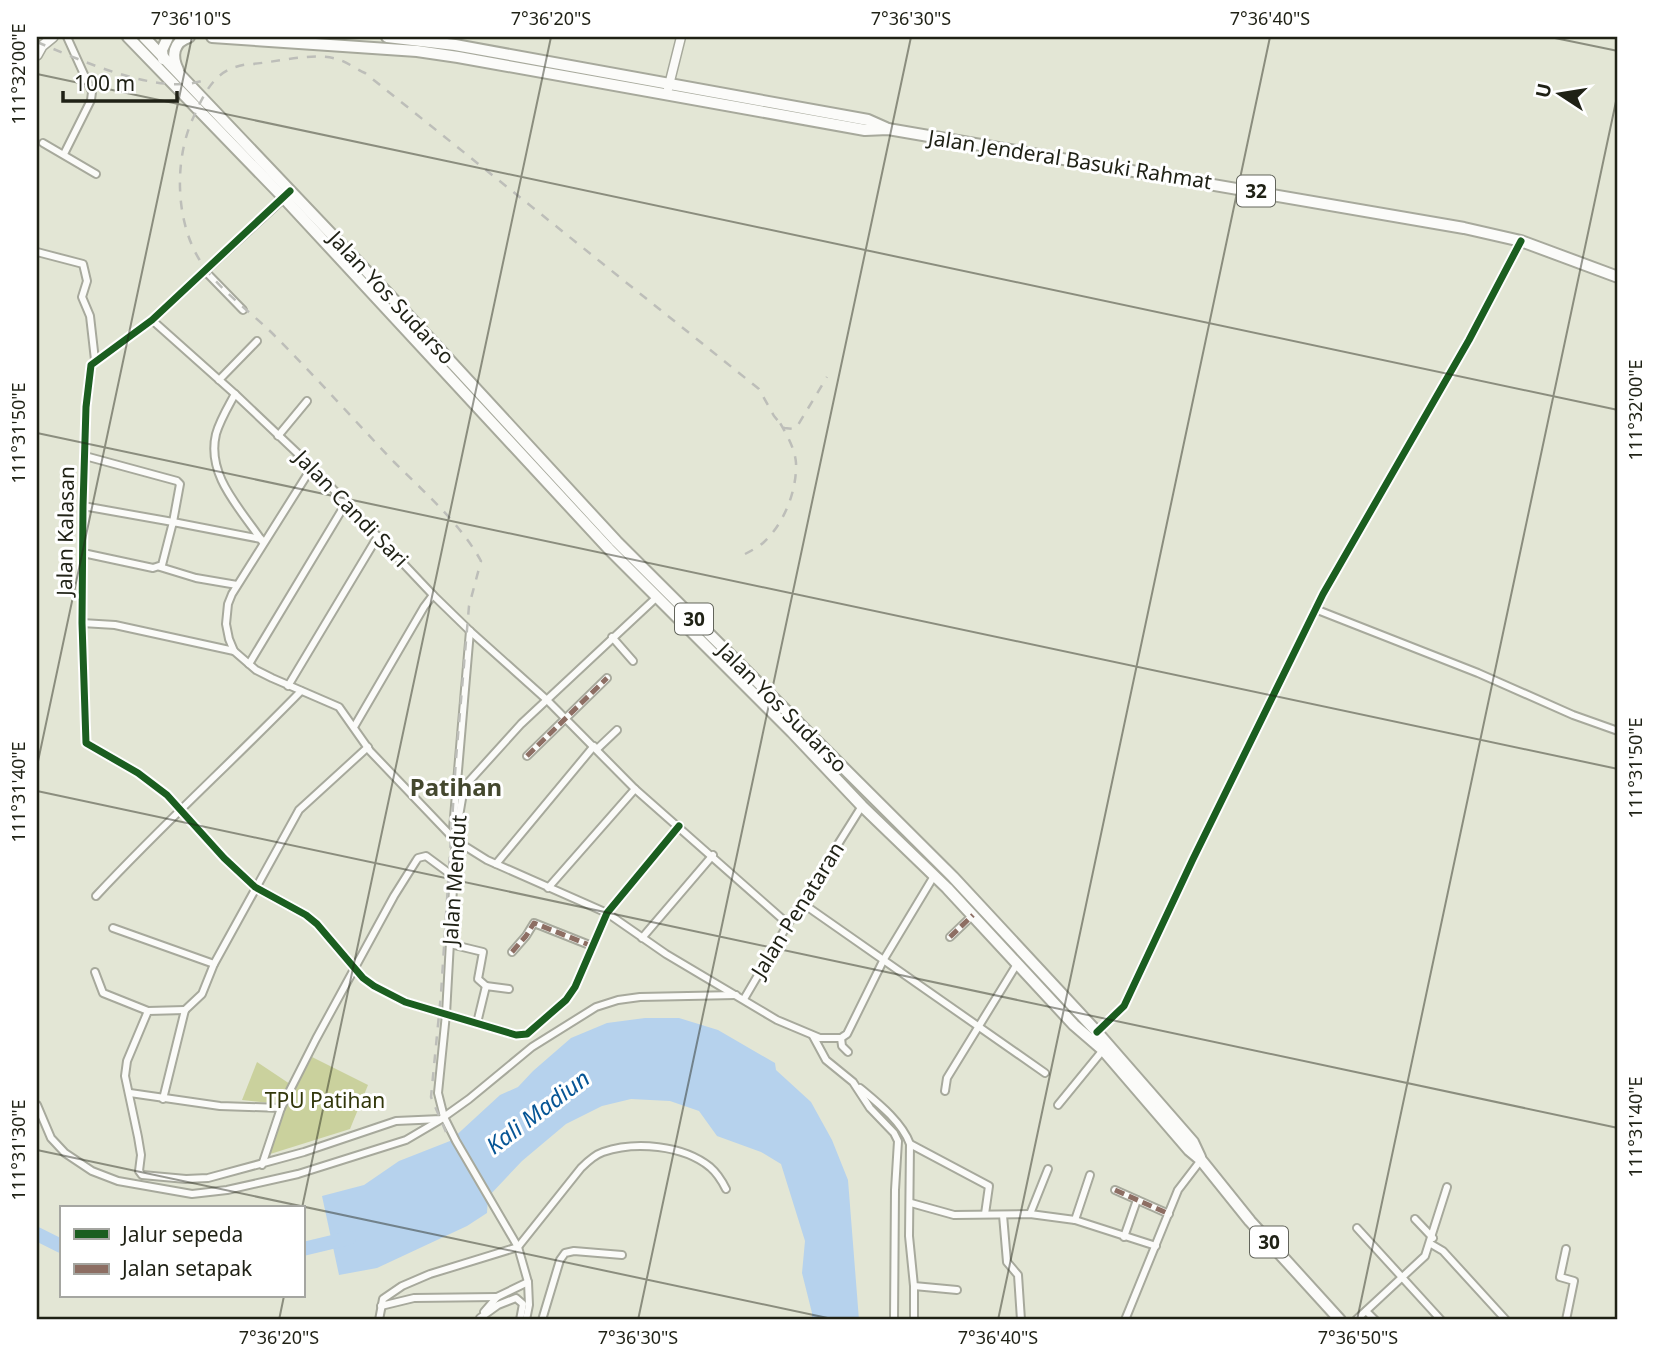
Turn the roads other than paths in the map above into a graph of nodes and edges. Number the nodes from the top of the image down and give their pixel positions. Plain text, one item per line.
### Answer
1 (53, 37) edge
2 (67, 37) edge
3 (128, 37) edge
4 (144, 37) edge
5 (168, 37) edge
6 (190, 37) edge
7 (212, 37) edge
8 (387, 37) edge
9 (681, 37) edge
10 (37, 55) edge
11 (162, 57) junction
12 (518, 62) junction
13 (180, 83) junction
14 (668, 89) junction
15 (43, 144) dead end
16 (64, 154) junction
17 (96, 174) dead end
18 (287, 194) junction
19 (1521, 241) junction
20 (37, 252) edge
21 (205, 271) junction
22 (1618, 277) edge
23 (243, 310) dead end
24 (152, 320) junction
25 (257, 341) dead end
26 (95, 360) junction
27 (219, 380) junction
28 (235, 394) junction
29 (307, 401) dead end
30 (278, 436) junction
31 (85, 456) junction
32 (312, 467) junction
33 (346, 503) junction
34 (83, 506) junction
35 (173, 522) junction
36 (378, 536) junction
37 (262, 541) junction
38 (83, 553) junction
39 (159, 567) junction
40 (237, 585) junction
41 (433, 595) junction
42 (658, 596) junction
43 (1315, 609) junction
44 (82, 623) junction
45 (470, 631) junction
46 (612, 637) junction
47 (234, 651) junction
48 (633, 661) dead end
49 (249, 664) junction
50 (607, 678) dead end
51 (288, 686) junction
52 (302, 691) junction
53 (547, 700) junction
54 (565, 718) junction
55 (354, 727) junction
56 (795, 728) junction
57 (617, 730) dead end
58 (1618, 731) edge
59 (368, 747) junction
60 (596, 747) junction
61 (527, 756) dead end
62 (456, 783) junction
63 (464, 787) junction
64 (635, 789) junction
65 (458, 806) junction
66 (862, 806) junction
67 (182, 809) junction
68 (679, 826) junction
69 (455, 837) junction
70 (713, 855) junction
71 (496, 864) junction
72 (453, 876) junction
73 (934, 876) junction
74 (255, 887) junction
75 (548, 888) junction
76 (96, 896) dead end
77 (802, 903) junction
78 (607, 913) junction
79 (972, 915) junction
80 (788, 924) junction
81 (113, 928) dead end
82 (950, 937) dead end
83 (642, 938) junction
84 (450, 944) junction
85 (592, 946) junction
86 (512, 952) dead end
87 (884, 959) junction
88 (214, 964) junction
89 (1017, 964) junction
90 (355, 968) junction
91 (95, 972) dead end
92 (486, 986) junction
93 (509, 989) dead end
94 (737, 995) junction
95 (744, 999) junction
96 (186, 1010) junction
97 (148, 1011) junction
98 (446, 1014) junction
99 (1079, 1021) junction
100 (477, 1023) junction
101 (980, 1026) junction
102 (1097, 1032) junction
103 (841, 1038) junction
104 (815, 1043) junction
105 (1102, 1050) junction
106 (848, 1052) dead end
107 (1045, 1073) dead end
108 (853, 1082) junction
109 (945, 1091) dead end
110 (130, 1093) junction
111 (163, 1099) junction
112 (37, 1105) edge
113 (1058, 1105) dead end
114 (281, 1108) junction
115 (442, 1118) junction
116 (910, 1144) junction
117 (1201, 1160) junction
118 (261, 1165) junction
119 (1048, 1169) dead end
120 (1090, 1175) dead end
121 (1447, 1187) dead end
122 (726, 1189) dead end
123 (1115, 1190) dead end
124 (1137, 1200) junction
125 (911, 1203) junction
126 (985, 1214) junction
127 (1003, 1214) junction
128 (1030, 1214) junction
129 (1169, 1214) junction
130 (1415, 1219) dead end
131 (1075, 1220) junction
132 (1357, 1228) dead end
133 (1124, 1237) junction
134 (1432, 1241) junction
135 (1156, 1246) junction
136 (518, 1247) junction
137 (1566, 1249) dead end
138 (622, 1255) dead end
139 (1402, 1278) junction
140 (528, 1282) junction
141 (914, 1286) junction
142 (957, 1290) dead end
143 (497, 1297) junction
144 (382, 1306) junction
145 (1366, 1311) junction
146 (479, 1319) edge
147 (379, 1320) edge
148 (520, 1320) edge
149 (526, 1320) edge
150 (542, 1320) edge
151 (894, 1320) edge
152 (914, 1320) edge
153 (1021, 1320) edge
154 (1125, 1320) edge
155 (1340, 1320) edge
156 (1356, 1320) edge
157 (1375, 1320) edge
158 (1441, 1320) edge
159 (1506, 1320) edge
160 (1566, 1320) edge

1 - 10 main road
2 - 16 street
3 - 13 highway, 30
4 - 11 highway, 30
5 - 11 highway
6 - 13 highway
7 - 12 highway, Jalan Jenderal Basuki Rahmat / 32
8 - 12 highway, Jalan Jenderal Basuki Rahmat / 32
9 - 14 street
11 - 13 highway, 30
12 - 14 highway, Jalan Jenderal Basuki Rahmat / 32
13 - 18 highway, Jalan Yos Sudarso / 30
14 - 19 highway, Jalan Jenderal Basuki Rahmat / 32
15 - 16 street
16 - 17 street
18 - 21 street
18 - 42 highway, Jalan Yos Sudarso / 30
18 - 56 highway, Jalan Yos Sudarso / 30
19 - 22 highway, Jalan Jenderal Basuki Rahmat / 32
19 - 43 street
20 - 26 street
21 - 23 street
21 - 24 street
24 - 26 street
24 - 27 street, Jalan Candi Sari
25 - 27 street
26 - 31 street, Jalan Kalasan
27 - 28 street, Jalan Candi Sari
28 - 30 street, Jalan Candi Sari
28 - 37 street
29 - 30 street
30 - 32 street, Jalan Candi Sari
31 - 34 street, Jalan Kalasan
31 - 35 street
32 - 33 street, Jalan Candi Sari
32 - 37 street
33 - 36 street, Jalan Candi Sari
33 - 49 street
34 - 35 street
34 - 38 street, Jalan Kalasan
35 - 37 street
35 - 39 street
36 - 41 street, Jalan Candi Sari
36 - 51 street
37 - 40 street
38 - 39 street
38 - 44 street, Jalan Kalasan
39 - 40 street
40 - 47 street
41 - 45 street, Jalan Candi Sari
41 - 55 street
42 - 46 street, Jalan Mendut
42 - 56 highway, Jalan Yos Sudarso / 30
43 - 58 street
43 - 102 street
44 - 47 street
44 - 67 street, Jalan Kalasan
45 - 53 street, Jalan Candi Sari
45 - 62 street
46 - 48 street
46 - 53 street, Jalan Mendut
47 - 49 street, Jalan Penataran
49 - 51 street, Jalan Penataran
50 - 54 street
51 - 52 street, Jalan Penataran
52 - 55 street, Jalan Penataran
52 - 67 street
53 - 54 street, Jalan Candi Sari
53 - 63 street, Jalan Mendut
54 - 60 street, Jalan Candi Sari
54 - 61 street
55 - 59 street, Jalan Penataran
56 - 66 highway, Jalan Yos Sudarso / 30
56 - 99 highway, Jalan Yos Sudarso / 30
57 - 60 street
59 - 69 street, Jalan Penataran
59 - 74 street
60 - 64 street, Jalan Candi Sari
60 - 71 street
62 - 63 street
62 - 65 street
63 - 65 street, Jalan Mendut
64 - 68 street, Jalan Candi Sari
64 - 75 street
65 - 69 street, Jalan Mendut
66 - 73 highway, Jalan Yos Sudarso / 30
66 - 77 street, Jalan Penataran
67 - 74 street
67 - 76 street
68 - 70 street, Jalan Candi Sari
68 - 78 street
69 - 71 street, Jalan Penataran
69 - 72 street, Jalan Mendut
70 - 80 street, Jalan Candi Sari
70 - 83 street
71 - 75 street, Jalan Penataran
72 - 84 street, Jalan Mendut
72 - 90 street
73 - 79 highway, Jalan Yos Sudarso / 30
73 - 87 street
74 - 88 street
74 - 90 street
75 - 78 street, Jalan Penataran
77 - 80 street, Jalan Penataran
77 - 87 street
78 - 83 street, Jalan Penataran
78 - 85 street
79 - 82 street
79 - 89 highway, Jalan Yos Sudarso / 30
80 - 95 street, Jalan Penataran
81 - 88 street
83 - 94 street, Jalan Penataran
84 - 92 street
84 - 98 street, Jalan Mendut
85 - 86 street
85 - 100 street
87 - 101 street
87 - 103 street
88 - 96 street
89 - 99 highway, Jalan Yos Sudarso / 30
89 - 101 street
90 - 98 street
90 - 114 street
91 - 97 street
92 - 93 street
92 - 100 street
94 - 95 street, Jalan Penataran
94 - 115 street
95 - 104 street
96 - 97 street
96 - 111 street
97 - 110 street
98 - 100 street
98 - 115 street, Jalan Mendut
99 - 102 highway, Jalan Yos Sudarso / 30
99 - 105 highway, Jalan Yos Sudarso / 30
101 - 107 street
101 - 109 street
102 - 117 highway, Jalan Yos Sudarso / 30
103 - 104 street
103 - 106 street
104 - 108 street
105 - 113 street
105 - 117 highway, Jalan Yos Sudarso / 30
108 - 116 street
108 - 151 street
110 - 111 street
110 - 118 street
111 - 114 street
112 - 115 street
114 - 118 street
115 - 118 street
115 - 136 street, Jalan Mendut
116 - 125 street
116 - 126 street
117 - 129 street
117 - 155 highway, Jalan Yos Sudarso / 30
119 - 128 street
120 - 131 street
121 - 134 street
122 - 136 street
123 - 124 street
124 - 129 street
124 - 133 street
125 - 126 street
125 - 141 street
126 - 127 street
127 - 128 street
127 - 153 street
128 - 131 street
129 - 135 street
130 - 134 street
131 - 133 street
132 - 139 street
133 - 135 street
134 - 139 street
134 - 159 street
135 - 154 street
136 - 140 street, Jalan Mendut
136 - 144 street
137 - 160 street
138 - 150 street
139 - 145 street
139 - 158 street
140 - 143 street
140 - 149 street, Jalan Mendut
141 - 142 street
141 - 152 street
143 - 144 street
143 - 146 street
144 - 147 street
145 - 156 street
145 - 157 street
146 - 148 street

